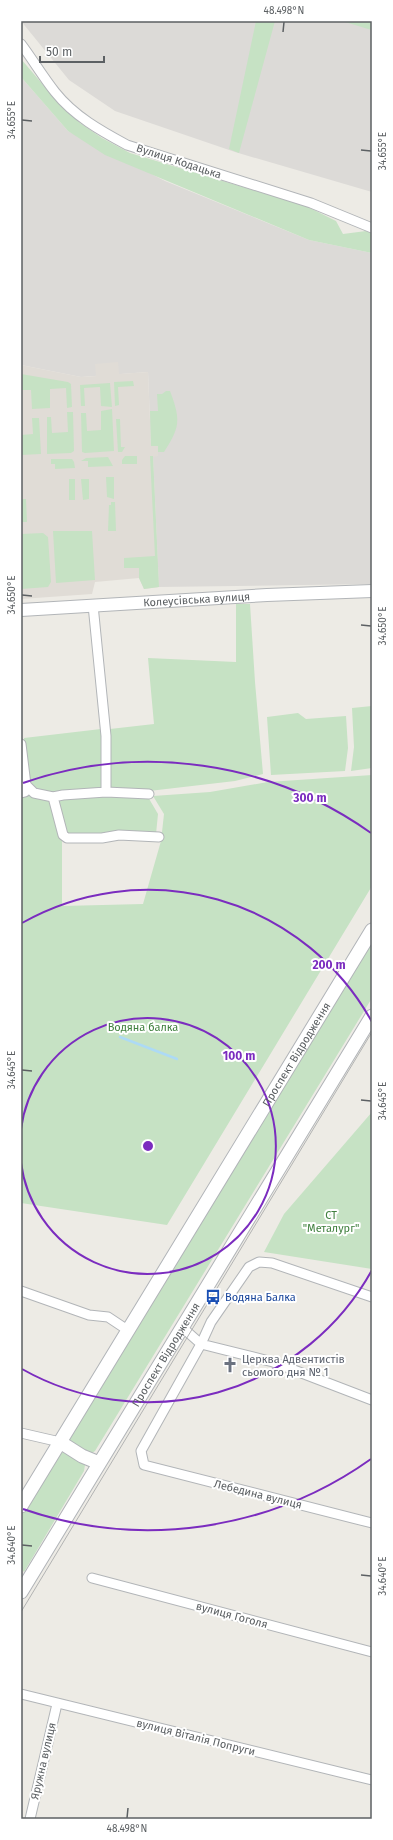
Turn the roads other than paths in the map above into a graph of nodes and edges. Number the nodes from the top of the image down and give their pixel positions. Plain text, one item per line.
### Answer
1 (21, 44) edge
2 (372, 228) edge
3 (372, 591) edge
4 (93, 605) junction
5 (21, 610) edge
6 (21, 744) edge
7 (23, 789) edge
8 (106, 792) junction
9 (149, 794) dead end
10 (53, 798) junction
11 (159, 837) dead end
12 (372, 930) edge
13 (372, 1016) edge
14 (21, 1291) edge
15 (372, 1297) edge
16 (183, 1328) junction
17 (129, 1331) junction
18 (201, 1344) junction
19 (372, 1400) edge
20 (21, 1433) edge
21 (60, 1442) junction
22 (99, 1463) junction
23 (21, 1506) edge
24 (372, 1522) edge
25 (92, 1578) dead end
26 (23, 1583) edge
27 (372, 1652) edge
28 (21, 1694) edge
29 (57, 1704) junction
30 (372, 1780) edge
31 (30, 1819) edge

1 - 2 street, Вулиця Кодацька
3 - 4 street, Колеусівська вулиця
4 - 5 street, Колеусівська вулиця
4 - 8 street
6 - 7 street
7 - 10 street
8 - 9 street
8 - 10 street
10 - 11 street
12 - 17 main road, Проспект Відродження
13 - 16 main road, Проспект Відродження
14 - 17 street
15 - 18 street
16 - 18 street
16 - 22 main road, Проспект Відродження
17 - 21 main road, Проспект Відродження
18 - 19 street
18 - 24 street, Лебедина вулиця
20 - 21 street
21 - 22 main road
21 - 23 main road, Проспект Відродження
22 - 26 main road, Проспект Відродження
25 - 27 street, вулиця Гоголя
28 - 29 street, вулиця Віталія Попруги
29 - 30 street, вулиця Віталія Попруги
29 - 31 street, Яружна вулиця

